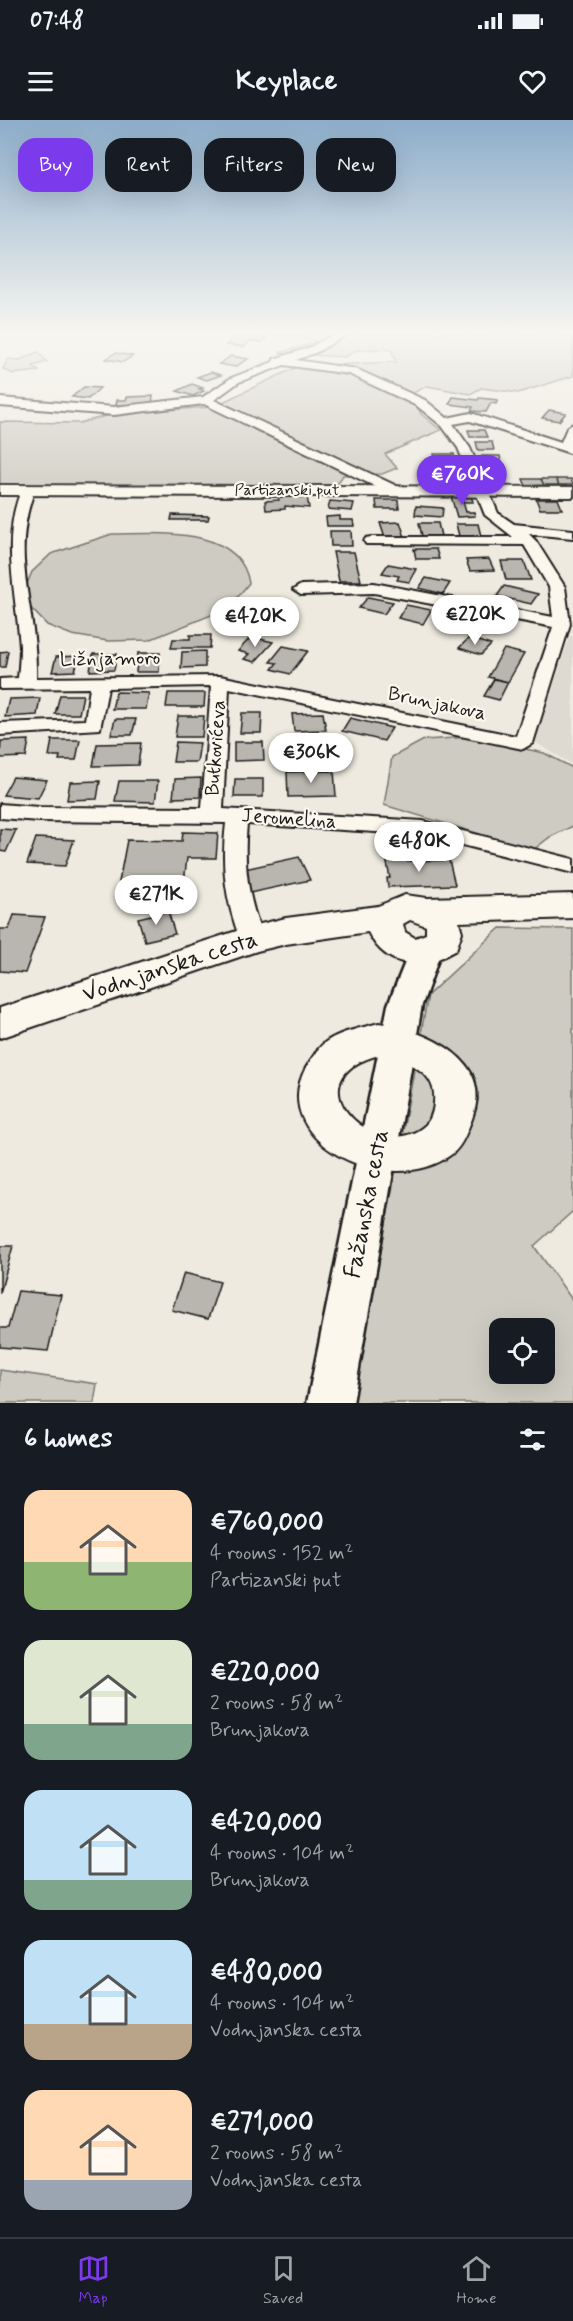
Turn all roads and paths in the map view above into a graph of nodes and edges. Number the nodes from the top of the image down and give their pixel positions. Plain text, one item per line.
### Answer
1 (216, 393) edge
2 (399, 393) edge
3 (206, 400) junction
4 (0, 402) edge
5 (446, 423) junction
6 (573, 428) edge
7 (569, 450) edge
8 (28, 489) junction
9 (0, 490) edge
10 (396, 491) junction
11 (482, 491) junction
12 (573, 492) edge
13 (509, 528) junction
14 (573, 534) edge
15 (371, 541) dead end
16 (529, 541) junction
17 (301, 590) dead end
18 (562, 624) junction
19 (220, 681) junction
20 (99, 682) junction
21 (27, 683) junction
22 (0, 684) edge
23 (0, 729) edge
24 (0, 811) edge
25 (212, 814) junction
26 (237, 816) junction
27 (573, 866) edge
28 (573, 906) edge
29 (413, 933) junction
30 (252, 939) junction
31 (0, 1023) edge
32 (330, 1403) edge

1 - 3 street
2 - 5 street, Brunjakova
3 - 4 street
3 - 10 street
5 - 7 street
5 - 11 street, Brunjakova
6 - 7 street
8 - 9 street, Partizanski put
8 - 10 street, Partizanski put
8 - 21 street
10 - 11 street, Partizanski put
11 - 12 street, Partizanski put
11 - 13 street, Brunjakova
13 - 14 street
13 - 16 street, Brunjakova
15 - 16 street
16 - 18 street, Brunjakova
17 - 18 street
18 - 19 street, Brunjakova
19 - 20 street, Ližnjamoro
19 - 25 street, Butkovićeva
20 - 21 street, Ližnjamoro
20 - 23 street
21 - 22 street, Ližnjamoro
24 - 25 street, Jeromelina
25 - 26 street, Jeromelina
26 - 27 street, Jeromelina
26 - 30 street
28 - 29 main road
29 - 30 main road, Vodnjanska cesta
29 - 32 main road, Fažanska cesta
30 - 31 main road, Vodnjanska cesta

